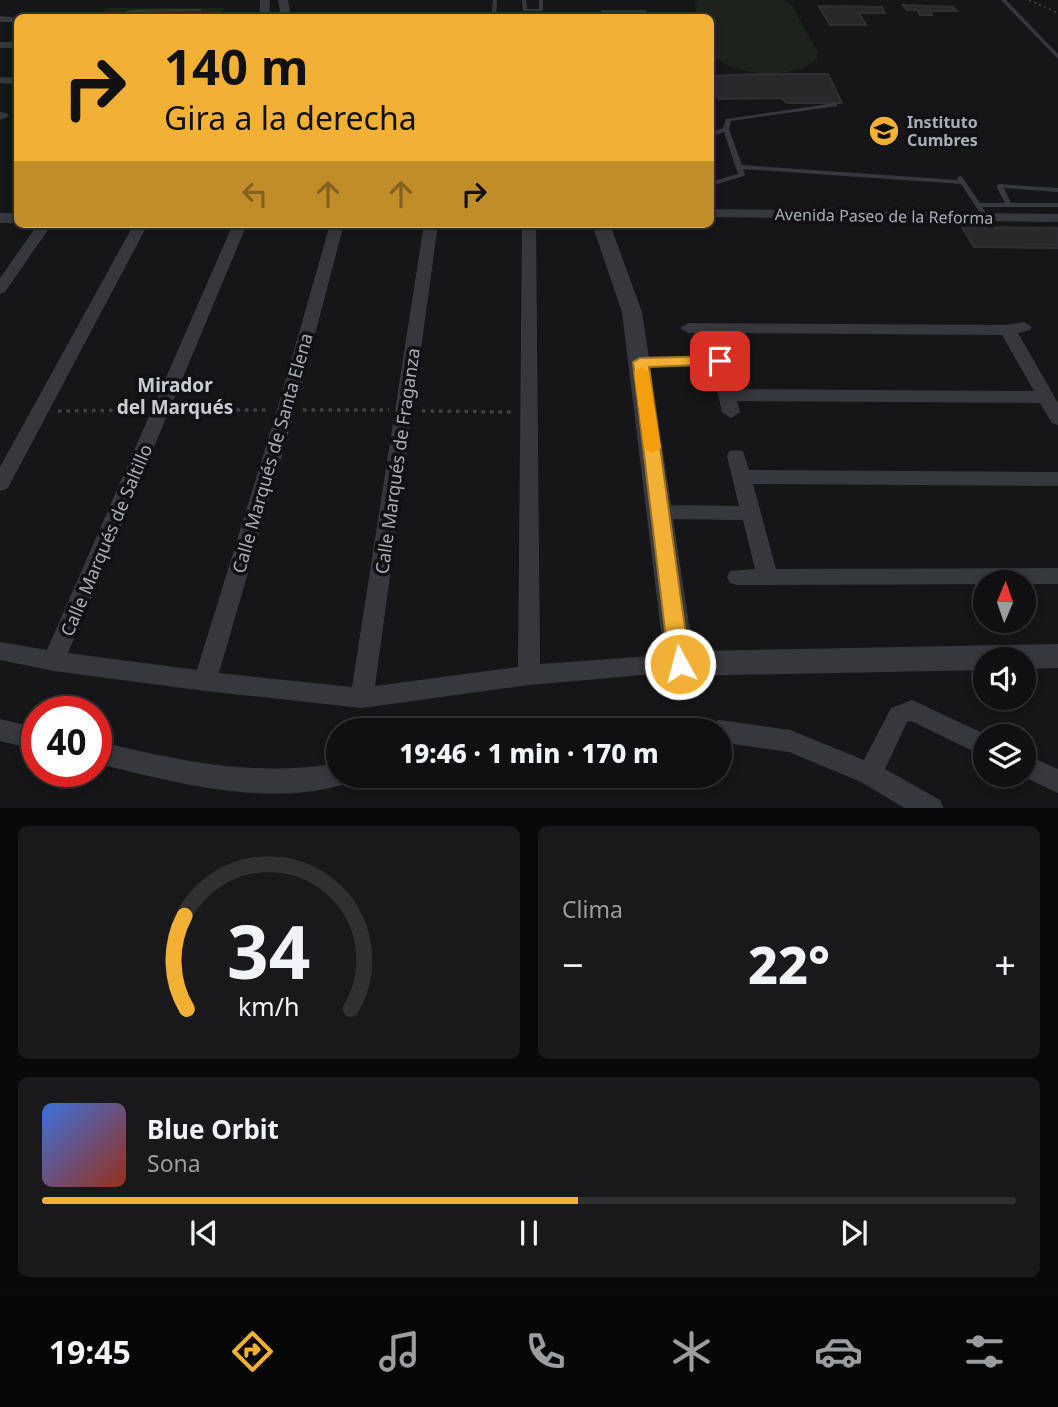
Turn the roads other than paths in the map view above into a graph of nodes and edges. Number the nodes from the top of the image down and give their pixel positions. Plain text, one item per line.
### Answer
1 (524, 0) edge
2 (541, 0) edge
3 (1003, 0) edge
4 (200, 10) dead end
5 (124, 14) edge
6 (1058, 57) edge
7 (835, 105) dead end
8 (726, 128) junction
9 (714, 133) edge
10 (741, 167) junction
11 (714, 183) edge
12 (1058, 190) edge
13 (977, 205) junction
14 (1009, 205) junction
15 (1058, 205) edge
16 (714, 213) edge
17 (986, 218) junction
18 (1058, 218) edge
19 (42, 228) edge
20 (139, 228) edge
21 (238, 228) edge
22 (336, 228) edge
23 (430, 228) edge
24 (529, 228) edge
25 (602, 228) edge
26 (0, 289) edge
27 (1024, 327) dead end
28 (688, 328) dead end
29 (712, 328) junction
30 (1006, 330) junction
31 (720, 361) junction
32 (640, 362) junction
33 (1046, 397) junction
34 (1058, 419) edge
35 (736, 456) dead end
36 (742, 477) junction
37 (1058, 479) edge
38 (0, 484) edge
39 (661, 512) junction
40 (751, 513) junction
41 (1058, 576) edge
42 (737, 577) dead end
43 (768, 577) junction
44 (0, 651) edge
45 (1058, 656) edge
46 (54, 661) junction
47 (680, 664) junction
48 (529, 675) junction
49 (205, 681) junction
50 (362, 698) junction
51 (0, 730) edge
52 (732, 734) edge
53 (21, 735) edge
54 (973, 740) edge
55 (112, 756) edge
56 (1036, 771) edge
57 (870, 774) junction
58 (326, 778) edge
59 (1058, 781) edge
60 (931, 808) edge

1 - 2 lane
3 - 6 lane
4 - 5 lane
7 - 8 lane
8 - 9 lane
8 - 10 lane
10 - 11 lane
10 - 13 lane
12 - 14 lane
13 - 14 lane
13 - 17 lane
14 - 15 lane
16 - 17 street, Avenida Paseo de la Reforma
17 - 18 street, Avenida Paseo de la Reforma
19 - 26 street
20 - 38 street
21 - 46 street, Calle Marqués de Saltillo
22 - 49 street, Calle Marqués de Santa Elena
23 - 50 street, Calle Marqués de Fraganza
24 - 48 street
25 - 32 street
27 - 30 street
28 - 29 street
29 - 30 street
29 - 31 street
30 - 33 street
31 - 32 street
31 - 33 street
32 - 39 street
33 - 34 street
35 - 36 street
36 - 37 street
36 - 40 street
39 - 40 street
39 - 47 street
40 - 43 street
41 - 43 street
42 - 43 street
44 - 46 street
45 - 47 street
46 - 49 street
47 - 48 street
48 - 50 street
49 - 50 street
51 - 53 street
52 - 57 street
54 - 57 street
55 - 58 street
56 - 59 street
57 - 60 street

